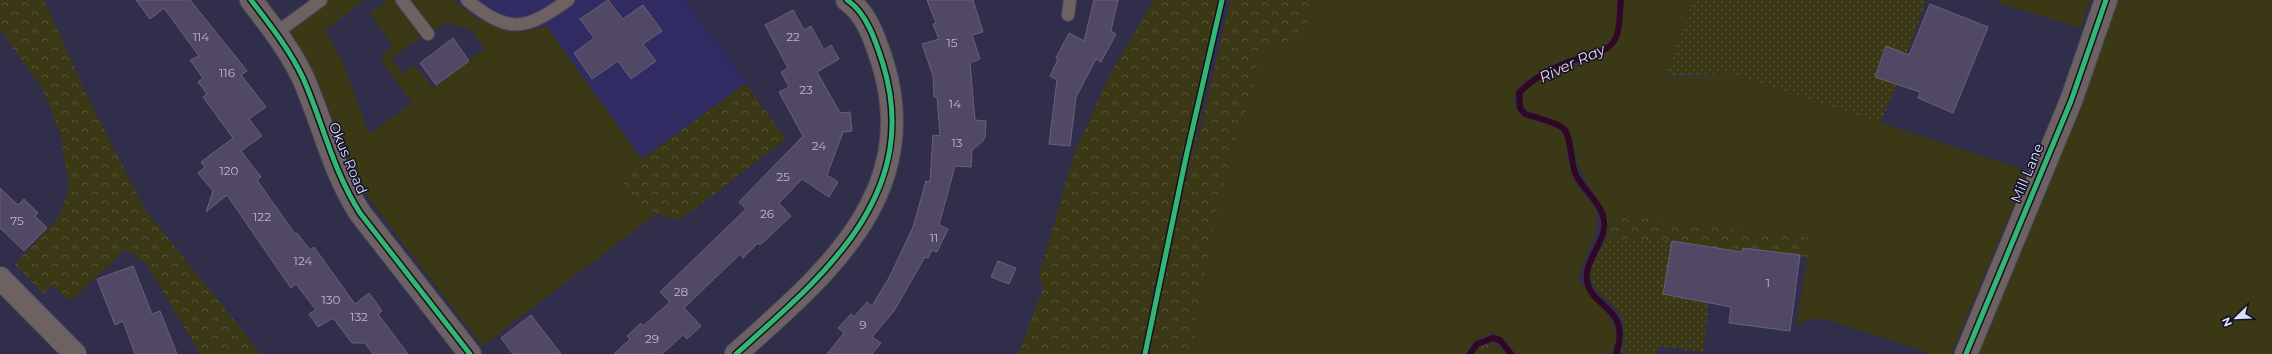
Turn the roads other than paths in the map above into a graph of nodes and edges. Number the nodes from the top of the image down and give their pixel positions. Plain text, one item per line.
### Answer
1 (251, 0) edge
2 (321, 0) edge
3 (402, 0) edge
4 (467, 0) edge
5 (568, 0) edge
6 (1070, 0) edge
7 (2106, 0) edge
8 (860, 4) edge
9 (1068, 14) dead end
10 (276, 33) junction
11 (428, 34) dead end
12 (0, 278) edge
13 (75, 354) edge
14 (470, 354) edge
15 (736, 354) edge
16 (1966, 354) edge

1 - 10 street, Okus Road
2 - 10 lane
3 - 11 lane
4 - 5 lane
6 - 9 lane
7 - 16 street, Mill Lane
8 - 15 street
10 - 14 street, Okus Road
12 - 13 street

